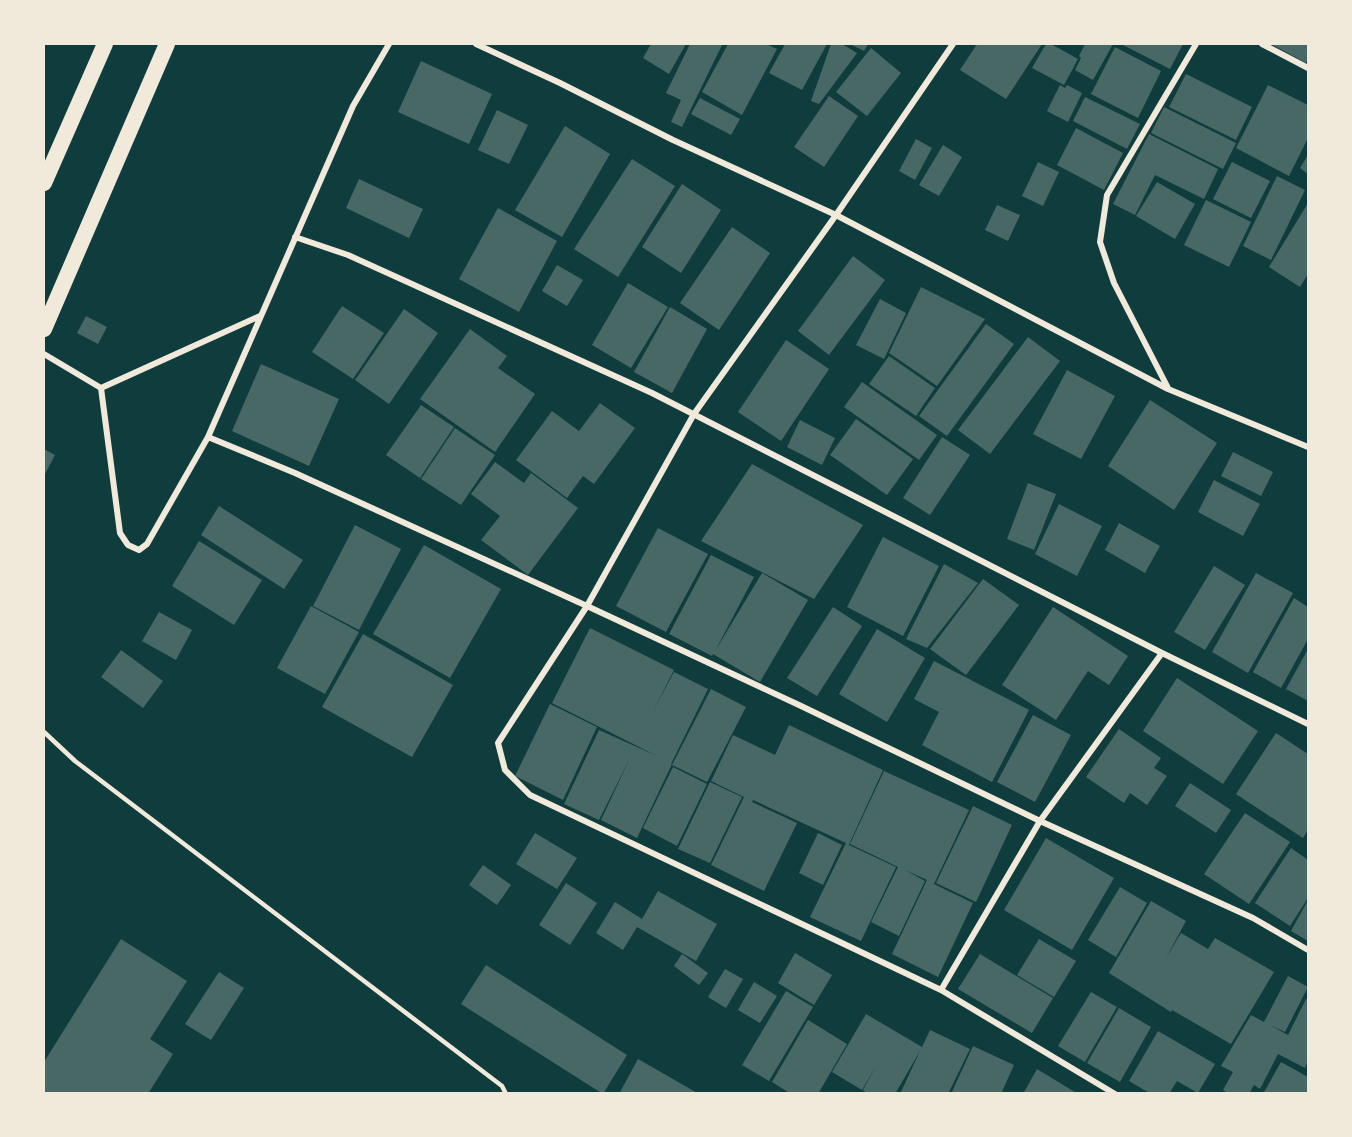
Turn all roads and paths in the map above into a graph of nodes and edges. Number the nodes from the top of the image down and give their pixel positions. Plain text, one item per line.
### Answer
1 (105, 44) edge
2 (167, 44) edge
3 (389, 44) edge
4 (477, 44) edge
5 (953, 44) edge
6 (1196, 44) edge
7 (1262, 44) edge
8 (1308, 68) edge
9 (44, 183) edge
10 (836, 215) junction
11 (295, 237) junction
12 (261, 316) junction
13 (44, 329) edge
14 (44, 354) edge
15 (100, 388) junction
16 (1168, 389) junction
17 (694, 414) junction
18 (208, 437) junction
19 (1308, 447) edge
20 (587, 606) junction
21 (1162, 652) junction
22 (1308, 724) edge
23 (44, 732) edge
24 (1040, 821) junction
25 (1308, 950) edge
26 (941, 990) junction
27 (506, 1094) edge
28 (1115, 1094) edge

1 - 9 highway
2 - 13 highway
3 - 11 street
4 - 10 street
5 - 10 street
6 - 16 street
7 - 8 street
10 - 16 street
10 - 17 street
11 - 12 street
11 - 17 street
12 - 15 street
12 - 18 street
14 - 15 street
15 - 18 street
16 - 19 street
17 - 20 street
17 - 21 street
18 - 20 street
20 - 24 street
20 - 26 street
21 - 22 street
21 - 24 street
23 - 27 lane
24 - 25 street
24 - 26 street
26 - 28 street

